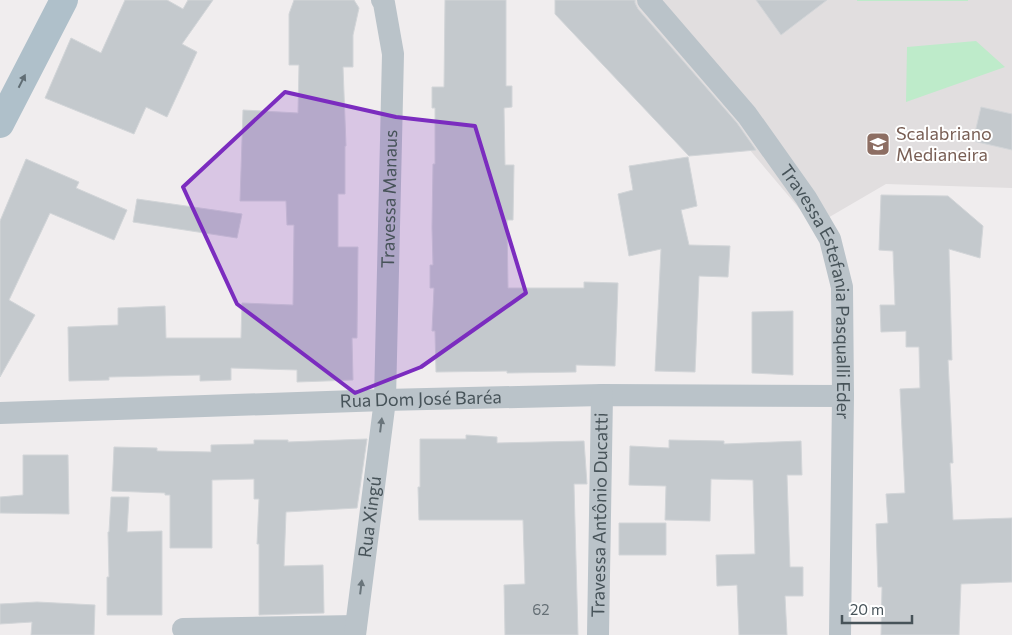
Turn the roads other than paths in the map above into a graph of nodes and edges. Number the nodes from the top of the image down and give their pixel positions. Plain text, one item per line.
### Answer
1 (64, 0) edge
2 (382, 0) edge
3 (648, 0) edge
4 (0, 124) edge
5 (602, 395) junction
6 (843, 396) junction
7 (385, 400) junction
8 (0, 413) edge
9 (183, 629) dead end
10 (355, 631) edge
11 (598, 635) edge
12 (840, 635) edge

4 -> 1 main road
2 - 7 street, Travessa Manaus
3 - 6 street, Travessa Estefania Pasqualli Eder
5 - 6 street, Rua Dom José Baréa
5 - 7 street, Rua Dom José Baréa
5 - 11 street, Travessa Antônio Ducatti
6 - 12 street, Travessa Estefania Pasqualli Eder
7 - 8 street, Rua Dom José Baréa
10 -> 7 street, Rua Xingú
9 - 10 street

